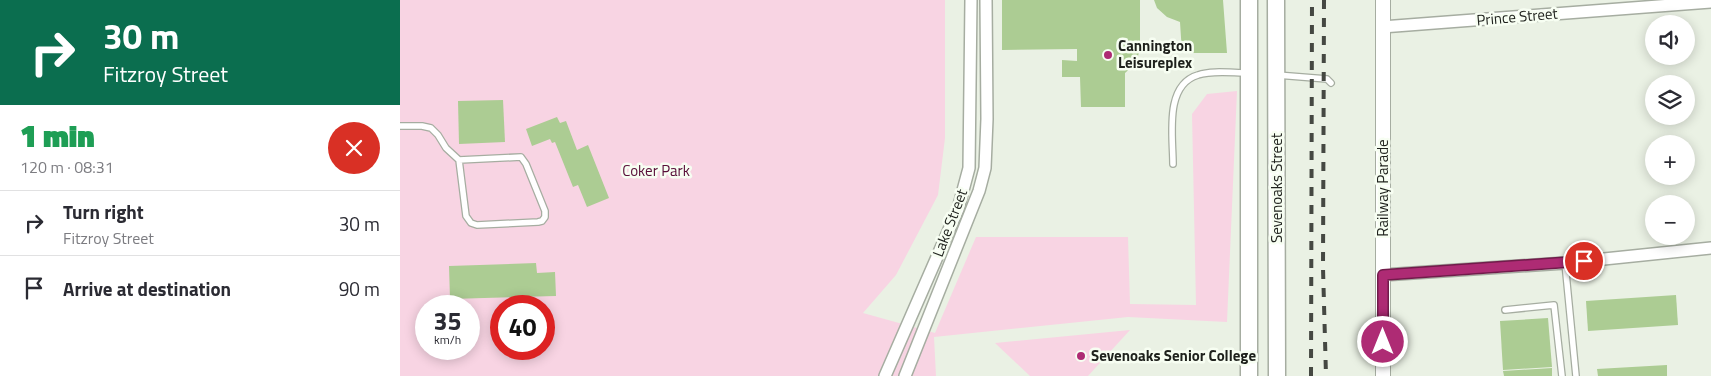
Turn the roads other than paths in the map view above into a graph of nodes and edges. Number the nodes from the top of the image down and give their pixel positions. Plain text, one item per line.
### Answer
1 (971, 0) edge
2 (986, 0) edge
3 (1249, 0) edge
4 (1276, 0) edge
5 (1383, 0) edge
6 (1711, 2) edge
7 (1382, 28) junction
8 (1249, 73) junction
9 (1277, 75) junction
10 (1331, 83) dead end
11 (400, 126) edge
12 (459, 160) junction
13 (1173, 164) dead end
14 (1711, 248) edge
15 (1565, 262) junction
16 (1383, 275) junction
17 (1505, 310) dead end
18 (885, 376) edge
19 (905, 376) edge
20 (1249, 376) edge
21 (1277, 376) edge
22 (1383, 376) edge
23 (1562, 376) edge
24 (1576, 376) edge

1 - 18 street, Lake Street
2 - 19 street, Lake Street
3 - 8 main road, Sevenoaks Street
4 - 9 main road, Sevenoaks Street
5 - 7 street, Railway Parade
6 - 7 street, Prince Street
7 - 16 street, Railway Parade
8 - 13 lane
8 - 20 main road, Sevenoaks Street
9 - 10 lane
9 - 21 main road, Sevenoaks Street
11 - 12 lane
12 - 12 lane
14 - 15 street
15 - 16 street
15 - 24 lane
16 - 22 street, Railway Parade
17 - 23 lane

